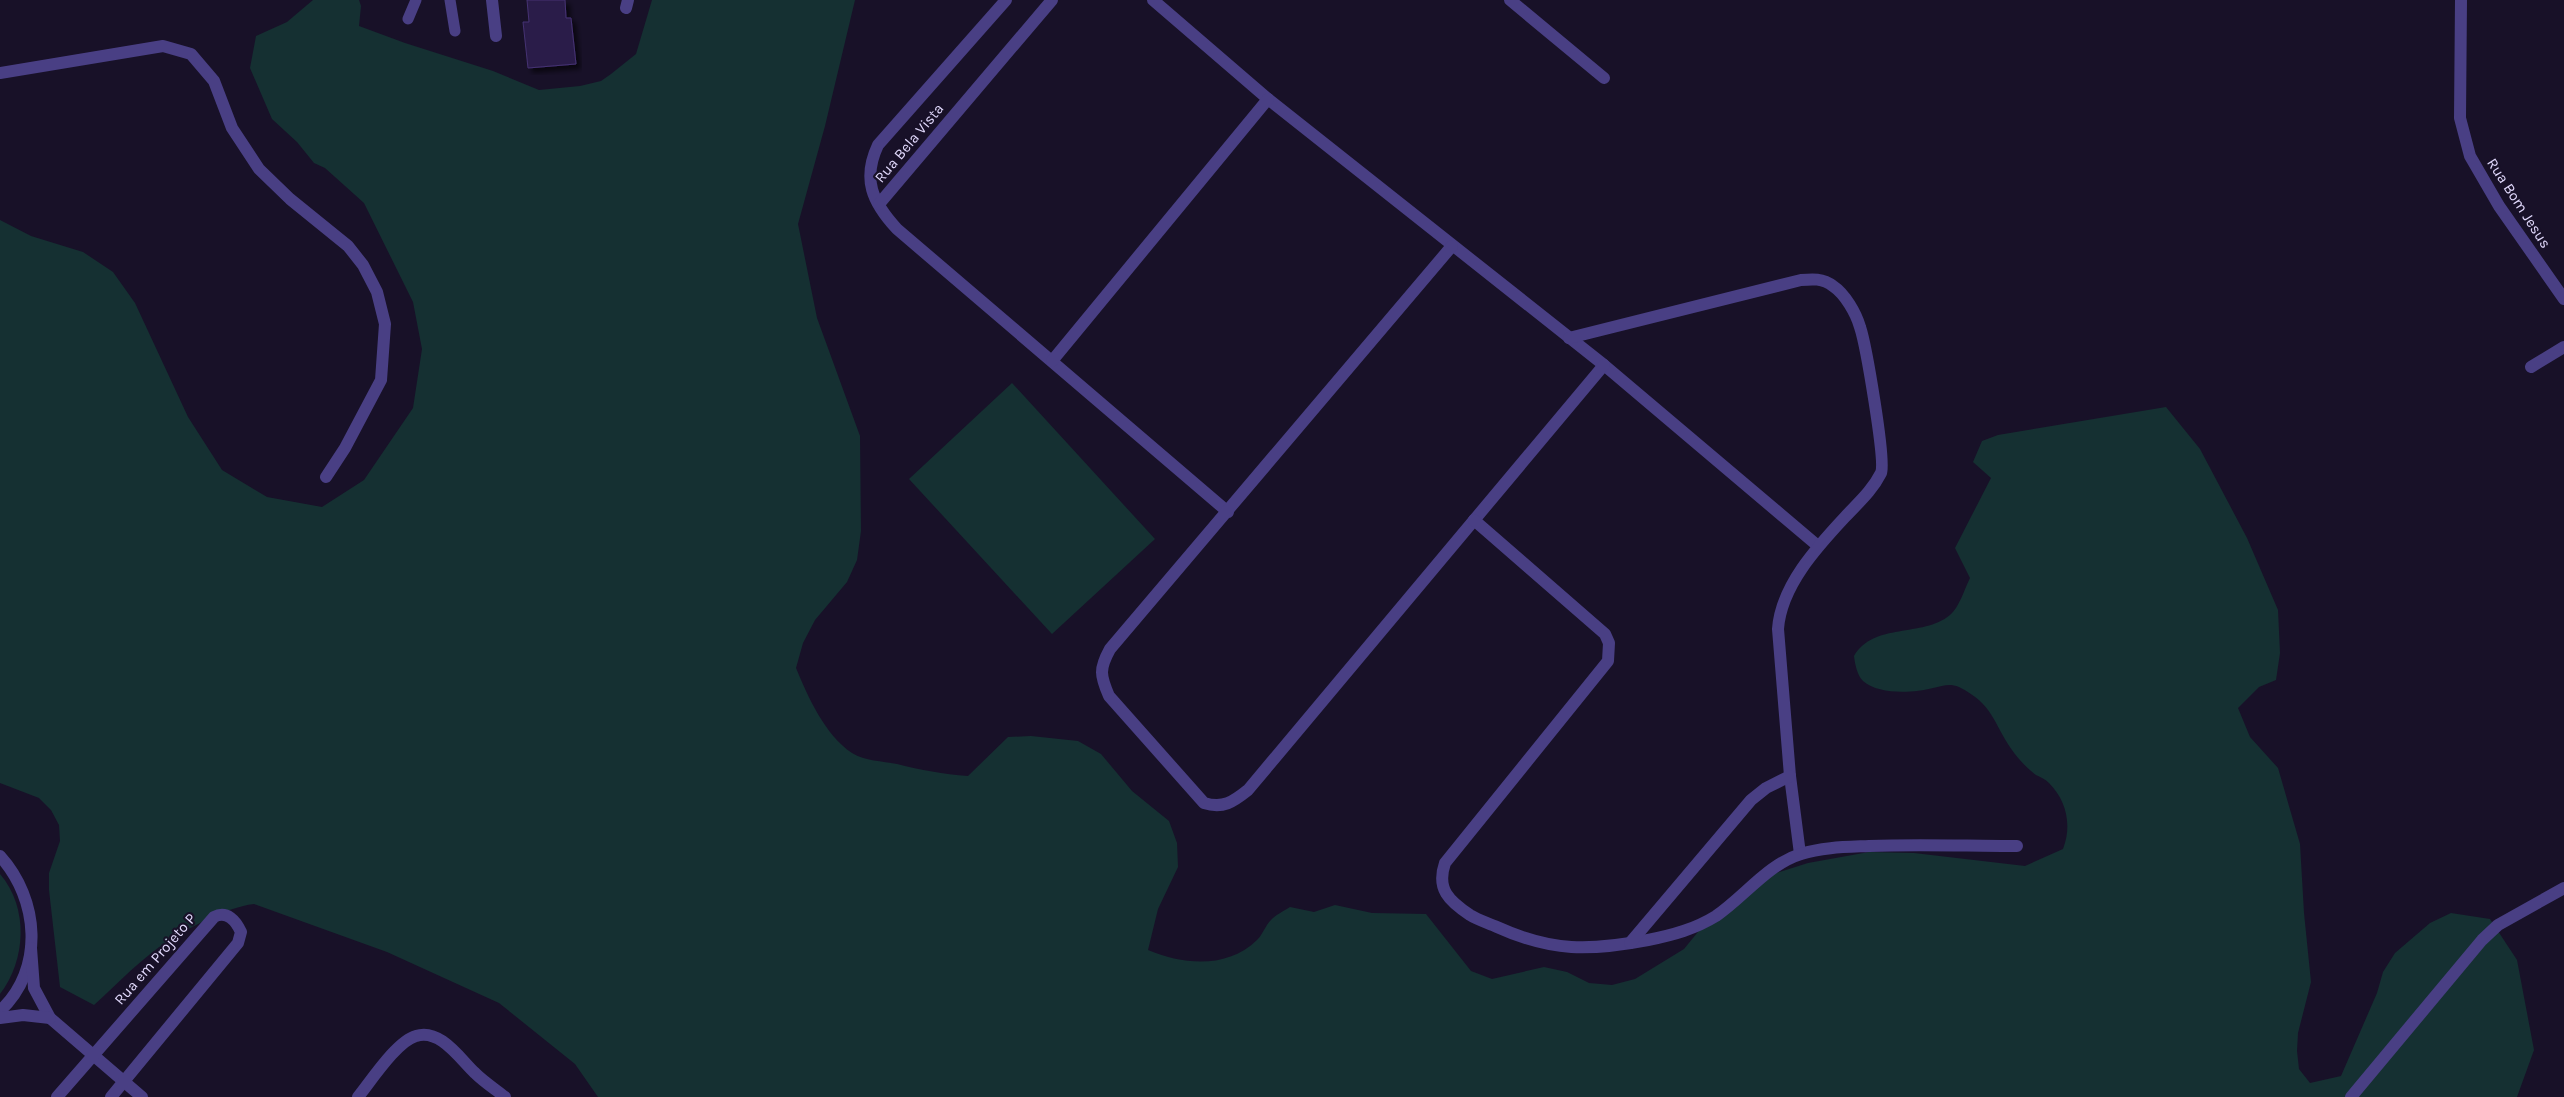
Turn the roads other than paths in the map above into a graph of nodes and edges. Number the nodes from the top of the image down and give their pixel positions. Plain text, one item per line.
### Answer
1 (416, 0) edge
2 (450, 0) edge
3 (492, 0) edge
4 (1006, 0) edge
5 (1052, 0) edge
6 (1153, 0) edge
7 (1510, 0) edge
8 (2462, 0) edge
9 (408, 19) dead end
10 (455, 31) dead end
11 (496, 36) dead end
12 (0, 73) edge
13 (1604, 78) dead end
14 (1268, 99) junction
15 (879, 204) junction
16 (1452, 246) junction
17 (2564, 298) edge
18 (1569, 338) junction
19 (2564, 346) edge
20 (1052, 361) junction
21 (1604, 365) junction
22 (2531, 367) dead end
23 (326, 477) dead end
24 (1228, 512) junction
25 (1474, 520) junction
26 (1818, 546) junction
27 (1790, 776) junction
28 (2017, 846) dead end
29 (1800, 854) junction
30 (0, 856) edge
31 (2564, 888) edge
32 (1630, 943) junction
33 (32, 948) junction
34 (0, 1011) edge
35 (0, 1018) edge
36 (50, 1018) junction
37 (92, 1056) junction
38 (124, 1082) junction
39 (57, 1097) edge
40 (111, 1097) edge
41 (142, 1097) edge
42 (358, 1097) edge
43 (505, 1097) edge
44 (2352, 1097) edge

1 - 9 lane
2 - 10 lane
3 - 11 street
4 - 15 street, Rua Bela Vista
5 - 15 street, Rua Bela Vista
6 - 14 street
7 - 13 street
8 - 17 street, Rua Bom Jesus
12 - 23 street
14 - 16 street
14 - 20 street
15 - 20 street
16 - 18 street
16 - 24 street
18 - 21 street
18 - 26 street
19 - 22 street
20 - 24 street
21 - 25 street
21 - 26 street
24 - 25 street
25 - 32 street
26 - 27 street
27 - 29 street
27 - 32 street
28 - 29 street
29 - 32 street
30 - 33 street
31 - 44 street
33 - 34 street
33 - 36 street
35 - 36 street
36 - 37 street
37 - 38 street
37 - 38 street, Rua em Projeto P
37 - 39 street, Rua em Projeto P
38 - 40 street, Rua em Projeto P
38 - 41 street
42 - 43 street

